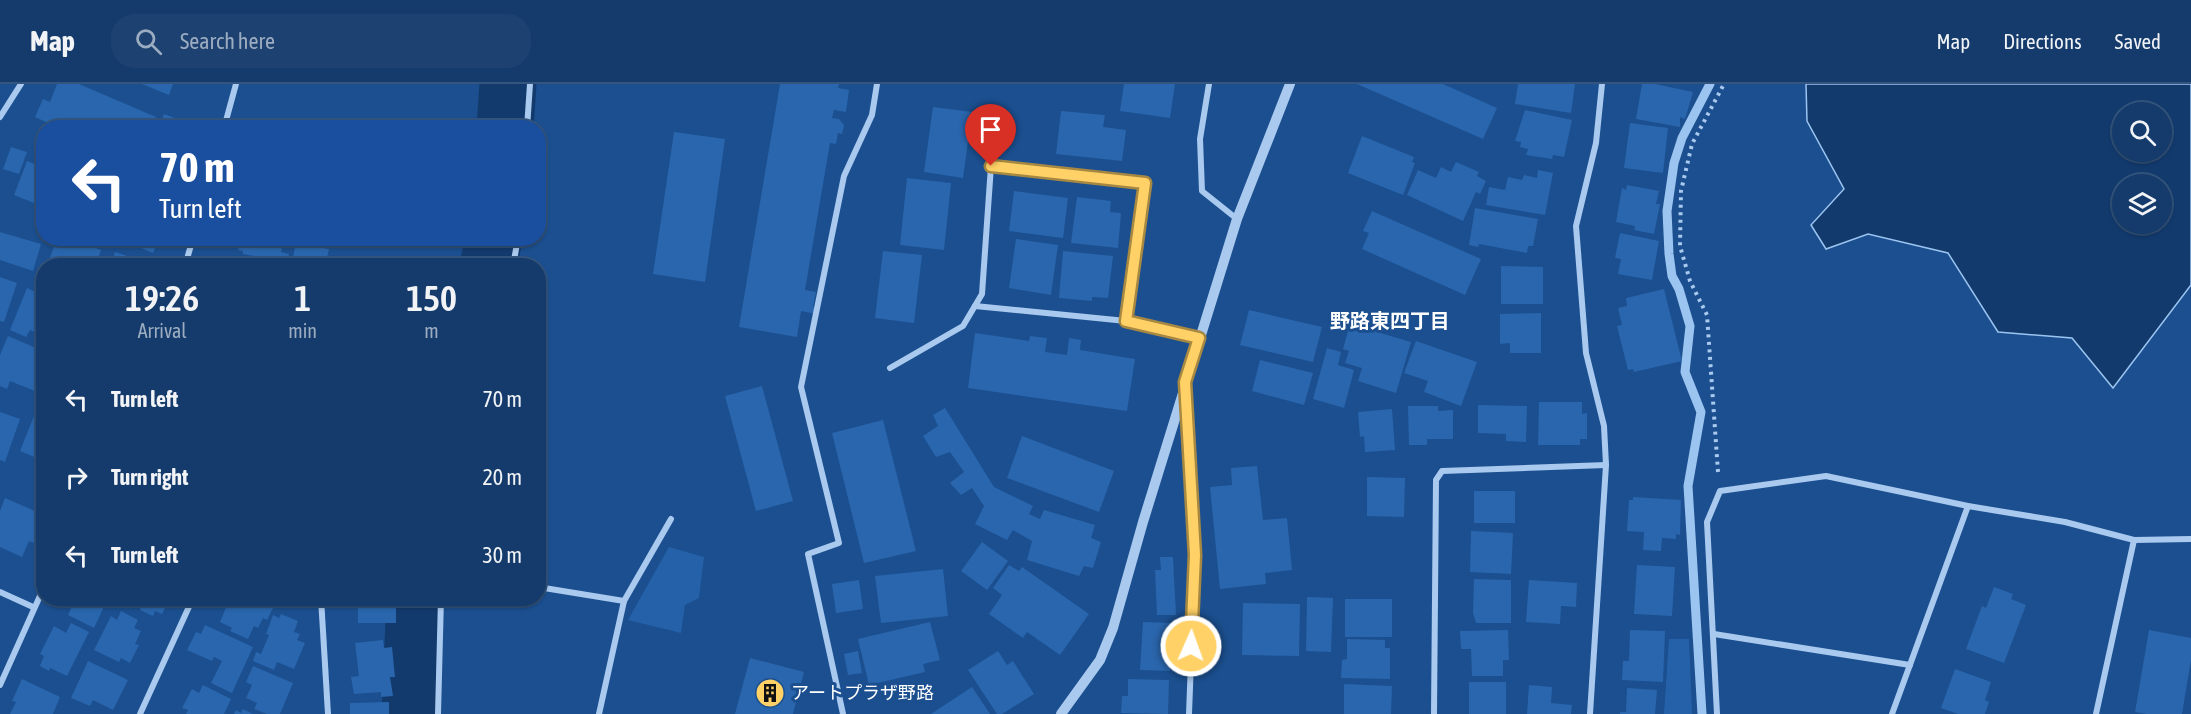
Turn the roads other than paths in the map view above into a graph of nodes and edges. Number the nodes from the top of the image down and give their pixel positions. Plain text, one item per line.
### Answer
1 (21, 84) edge
2 (236, 84) edge
3 (530, 84) edge
4 (878, 84) edge
5 (1209, 84) edge
6 (1290, 84) edge
7 (1602, 84) edge
8 (0, 117) edge
9 (226, 120) edge
10 (528, 120) edge
11 (1237, 219) junction
12 (975, 306) junction
13 (1126, 321) junction
14 (1199, 338) junction
15 (890, 368) dead end
16 (1185, 382) junction
17 (1606, 465) junction
18 (1968, 506) junction
19 (671, 519) dead end
20 (2191, 539) edge
21 (2134, 540) junction
22 (546, 588) edge
23 (0, 592) edge
24 (624, 601) junction
25 (36, 602) edge
26 (189, 606) edge
27 (321, 606) edge
28 (441, 606) edge
29 (33, 607) junction
30 (1714, 634) junction
31 (1910, 666) junction
32 (0, 685) edge
33 (140, 714) edge
34 (328, 714) edge
35 (438, 714) edge
36 (599, 714) edge
37 (843, 714) edge
38 (1061, 714) edge
39 (1189, 714) edge
40 (1434, 714) edge
41 (1590, 714) edge
42 (1717, 714) edge
43 (1892, 714) edge
44 (2096, 714) edge

1 - 8 street
2 - 9 street
3 - 10 street
4 - 37 street
5 - 11 street
6 - 11 street
7 - 17 street
11 - 14 street
12 - 13 street
12 - 13 street
12 - 15 street
13 - 14 street
14 - 16 street
16 - 38 street
16 - 39 street
17 - 40 street
17 - 41 street
18 - 21 street
18 - 30 street
18 - 31 street
19 - 24 street
20 - 21 street
21 - 44 street
22 - 24 street
23 - 29 street
24 - 36 street
25 - 29 street
26 - 33 street
27 - 34 street
28 - 35 street
29 - 32 street
30 - 31 street
30 - 42 street
31 - 43 street

